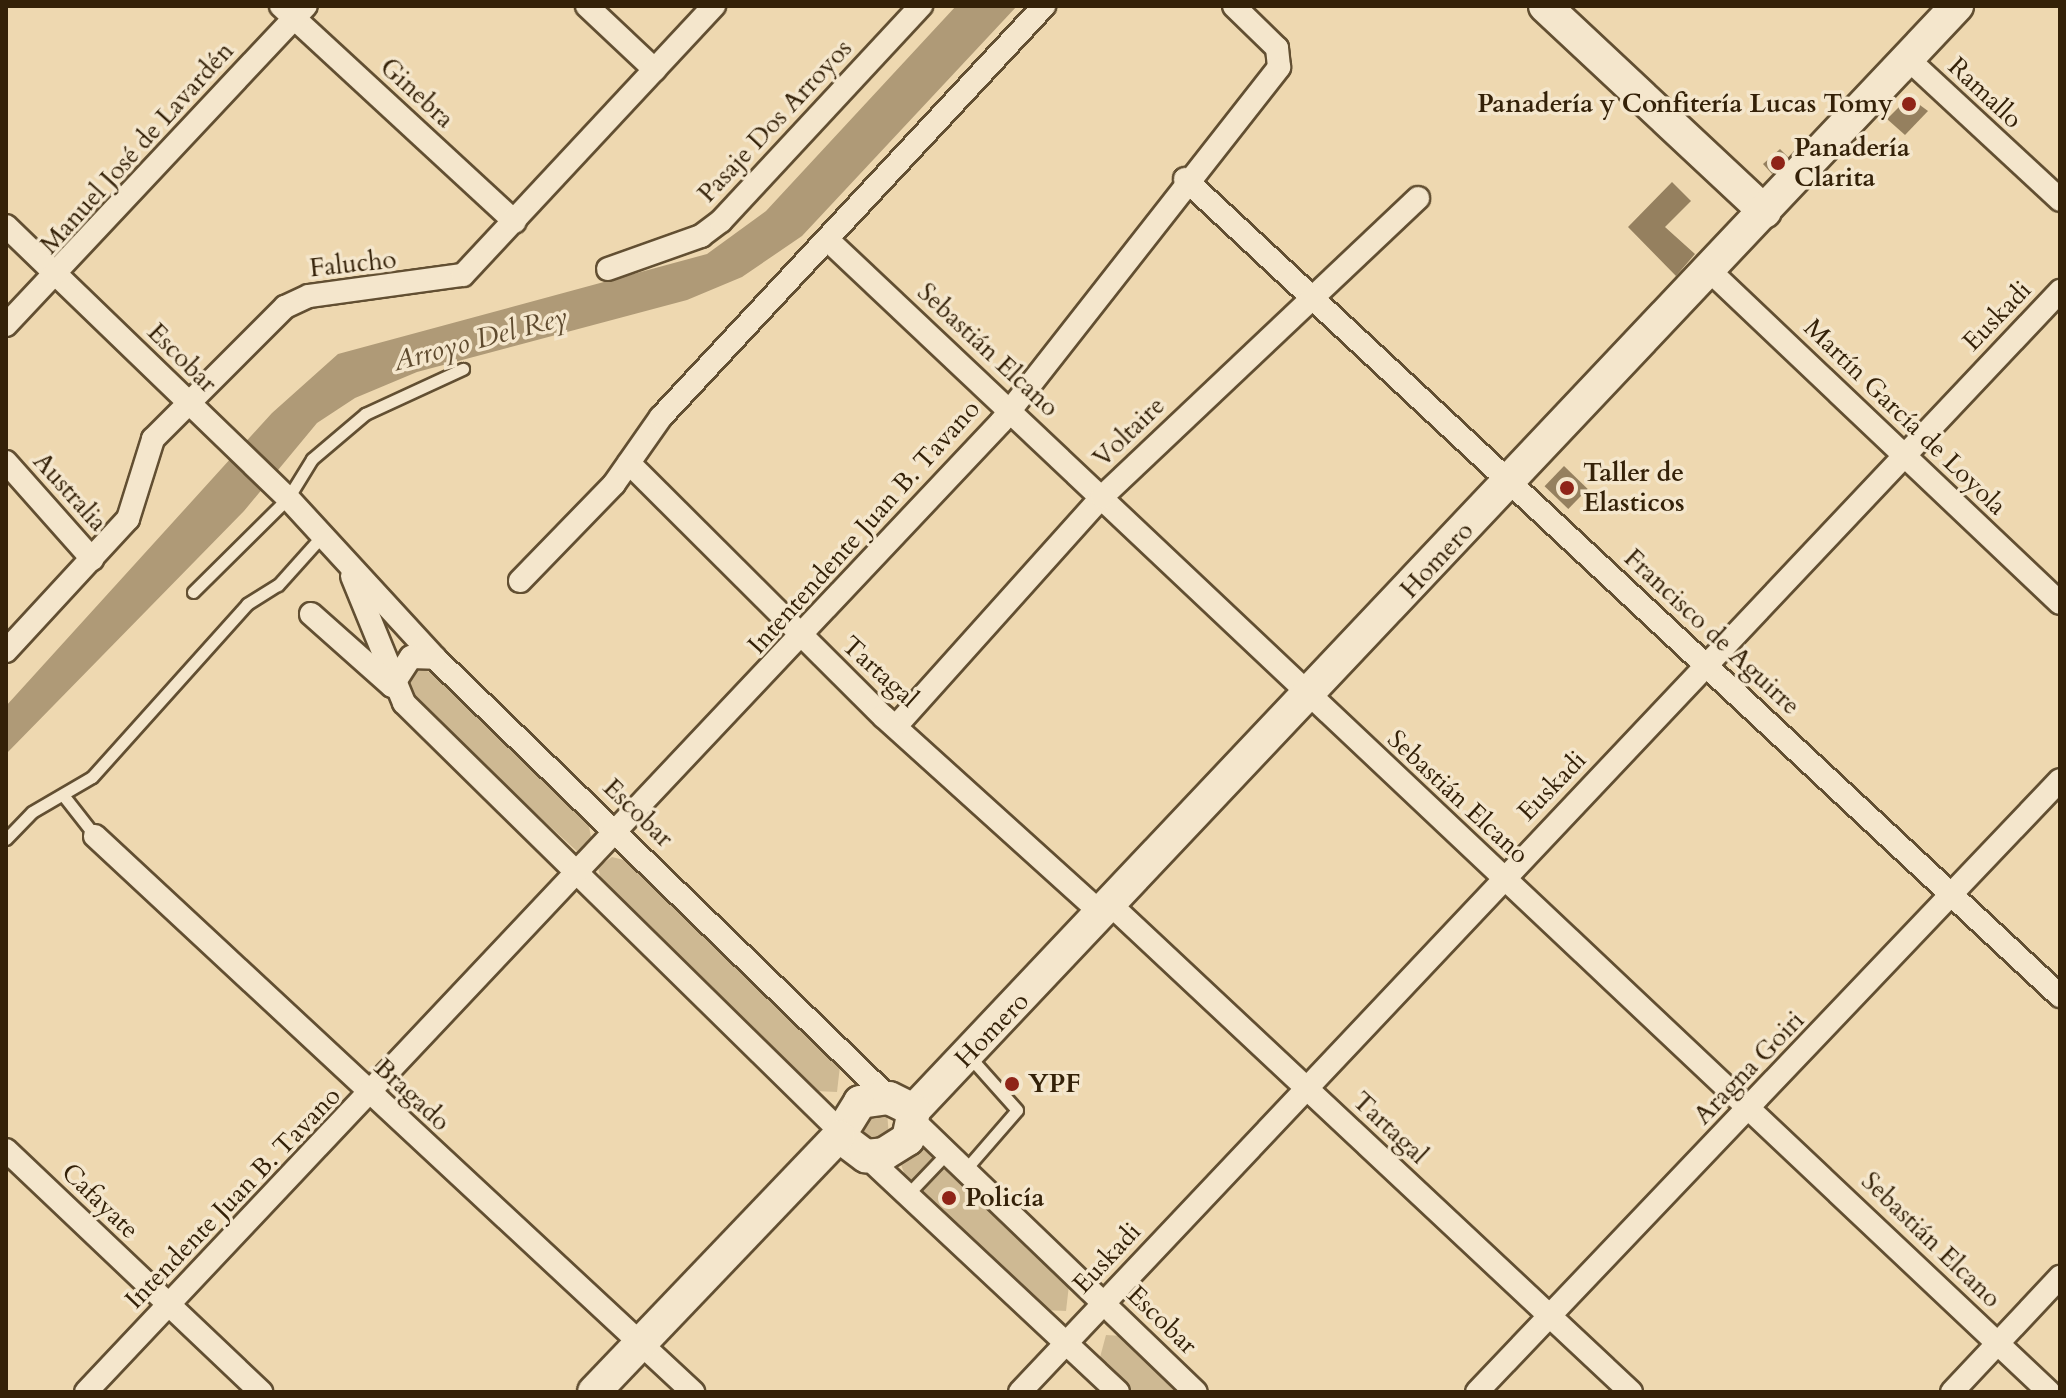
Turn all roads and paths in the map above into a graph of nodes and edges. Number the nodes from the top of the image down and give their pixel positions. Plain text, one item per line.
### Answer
1 (587, 6) edge
2 (714, 6) edge
3 (921, 6) edge
4 (1044, 6) edge
5 (1234, 6) edge
6 (1545, 6) edge
7 (1957, 6) edge
8 (294, 10) edge
9 (1908, 59) junction
10 (655, 70) junction
11 (1185, 179) junction
12 (1418, 198) dead end
13 (2060, 200) edge
14 (1765, 212) junction
15 (515, 222) junction
16 (6, 226) edge
17 (829, 241) junction
18 (608, 269) dead end
19 (1711, 272) junction
20 (60, 275) junction
21 (2060, 291) edge
22 (1311, 298) junction
23 (6, 325) edge
24 (463, 369) dead end
25 (186, 403) junction
26 (1010, 408) junction
27 (1903, 455) junction
28 (6, 462) edge
29 (629, 463) junction
30 (1512, 481) junction
31 (285, 495) junction
32 (1102, 497) junction
33 (322, 536) junction
34 (92, 559) junction
35 (349, 567) junction
36 (520, 581) dead end
37 (193, 592) dead end
38 (2060, 603) edge
39 (311, 614) dead end
40 (807, 633) junction
41 (6, 651) edge
42 (435, 658) junction
43 (1706, 664) junction
44 (392, 686) junction
45 (1310, 695) junction
46 (898, 724) junction
47 (2060, 780) edge
48 (63, 795) junction
49 (618, 832) junction
50 (95, 836) joint
51 (6, 839) edge
52 (574, 875) junction
53 (1503, 878) junction
54 (1951, 895) junction
55 (1107, 910) junction
56 (2060, 996) edge
57 (968, 1054) junction
58 (1305, 1087) junction
59 (370, 1095) junction
60 (1751, 1107) junction
61 (906, 1110) junction
62 (839, 1132) junction
63 (6, 1150) edge
64 (947, 1153) junction
65 (866, 1156) junction
66 (965, 1170) junction
67 (908, 1194) junction
68 (2060, 1277) edge
69 (1104, 1304) junction
70 (169, 1306) junction
71 (1550, 1315) junction
72 (639, 1342) junction
73 (1066, 1343) junction
74 (1998, 1343) junction
75 (86, 1392) edge
76 (261, 1392) edge
77 (594, 1392) edge
78 (693, 1392) edge
79 (1020, 1392) edge
80 (1118, 1392) edge
81 (1196, 1392) edge
82 (1477, 1392) edge
83 (1631, 1392) edge
84 (1952, 1392) edge
85 (2049, 1392) edge

1 - 10 street
2 - 10 street, Falucho
3 - 18 street, Pasaje Dos Arroyos
4 - 17 street
5 - 11 street, Intentendente Juan B. Tavano
6 - 14 main road
7 - 9 main road, Homero
8 - 15 street, Ginebra
8 - 20 street, Manuel José de Lavardén
9 - 13 street, Ramallo
9 - 14 main road, Homero
10 - 15 street, Falucho
11 - 22 street, Francisco de Aguirre
11 - 26 street, Intentendente Juan B. Tavano
12 - 22 street, Voltaire
14 - 19 main road, Homero
15 - 25 street, Falucho
16 - 20 street, Escobar
17 - 26 street, Sebastián Elcano
17 - 29 street
19 - 27 street, Martín García de Loyola
19 - 30 main road, Homero
20 - 23 street, Manuel José de Lavardén
20 - 25 street, Escobar
21 - 27 street, Euskadi
22 - 30 street, Francisco de Aguirre
22 - 32 street, Voltaire
24 - 31 lane
25 - 31 street, Escobar
25 - 34 street, Falucho
26 - 32 street, Sebastián Elcano
26 - 40 street, Intentendente Juan B. Tavano
27 - 38 street, Martín García de Loyola
27 - 43 street, Euskadi
28 - 34 street, Australia
29 - 36 street
29 - 40 street, Tartagal
30 - 43 street, Francisco de Aguirre
30 - 45 main road, Homero
31 - 33 street, Escobar
31 - 37 lane
32 - 45 street, Sebastián Elcano
32 - 46 street, Voltaire
33 - 35 street, Escobar
33 - 48 lane
34 - 41 street, Falucho
35 - 42 street, Escobar
35 - 44 street, Escobar
39 - 44 street, Escobar
40 - 46 street, Tartagal
40 - 49 street, Intentendente Juan B. Tavano
42 - 44 street
42 - 49 street, Escobar
43 - 53 street, Euskadi
43 - 54 street, Francisco de Aguirre
44 - 52 street, Escobar
45 - 53 street, Sebastián Elcano
45 - 55 main road, Homero
46 - 55 street, Tartagal
47 - 54 street, Aragna Goiri
48 - 50 lane
48 - 51 lane
49 - 52 street, Intendente Juan B. Tavano
49 - 61 street, Escobar
50 - 59 street, Bragado
52 - 59 street, Intendente Juan B. Tavano
52 - 62 street, Escobar
53 - 58 street, Euskadi
53 - 60 street, Sebastián Elcano
54 - 56 street, Francisco de Aguirre
54 - 60 street, Aragna Goiri
55 - 57 main road, Homero
55 - 58 street, Tartagal
57 - 61 main road, Homero
57 - 66 lane
58 - 69 street, Euskadi
58 - 71 street, Tartagal
59 - 70 street, Intendente Juan B. Tavano
59 - 72 street, Bragado
60 - 71 street, Aragna Goiri
60 - 74 street, Sebastián Elcano
61 - 62 main road
61 - 64 street, Escobar
61 - 65 main road, Homero
62 - 65 main road
62 - 72 main road
63 - 70 street, Cafayate
64 - 66 street, Escobar
64 - 67 lane
65 - 67 street
66 - 69 street, Escobar
67 - 73 street
68 - 74 street
69 - 73 street, Euskadi
69 - 81 street, Escobar
70 - 75 street, Intendente Juan B. Tavano
70 - 76 street, Cafayate
71 - 82 street, Aragna Goiri
71 - 83 street, Tartagal
72 - 77 main road
72 - 78 street, Bragado
73 - 79 street, Euskadi
73 - 80 street
74 - 84 street
74 - 85 street, Sebastián Elcano

